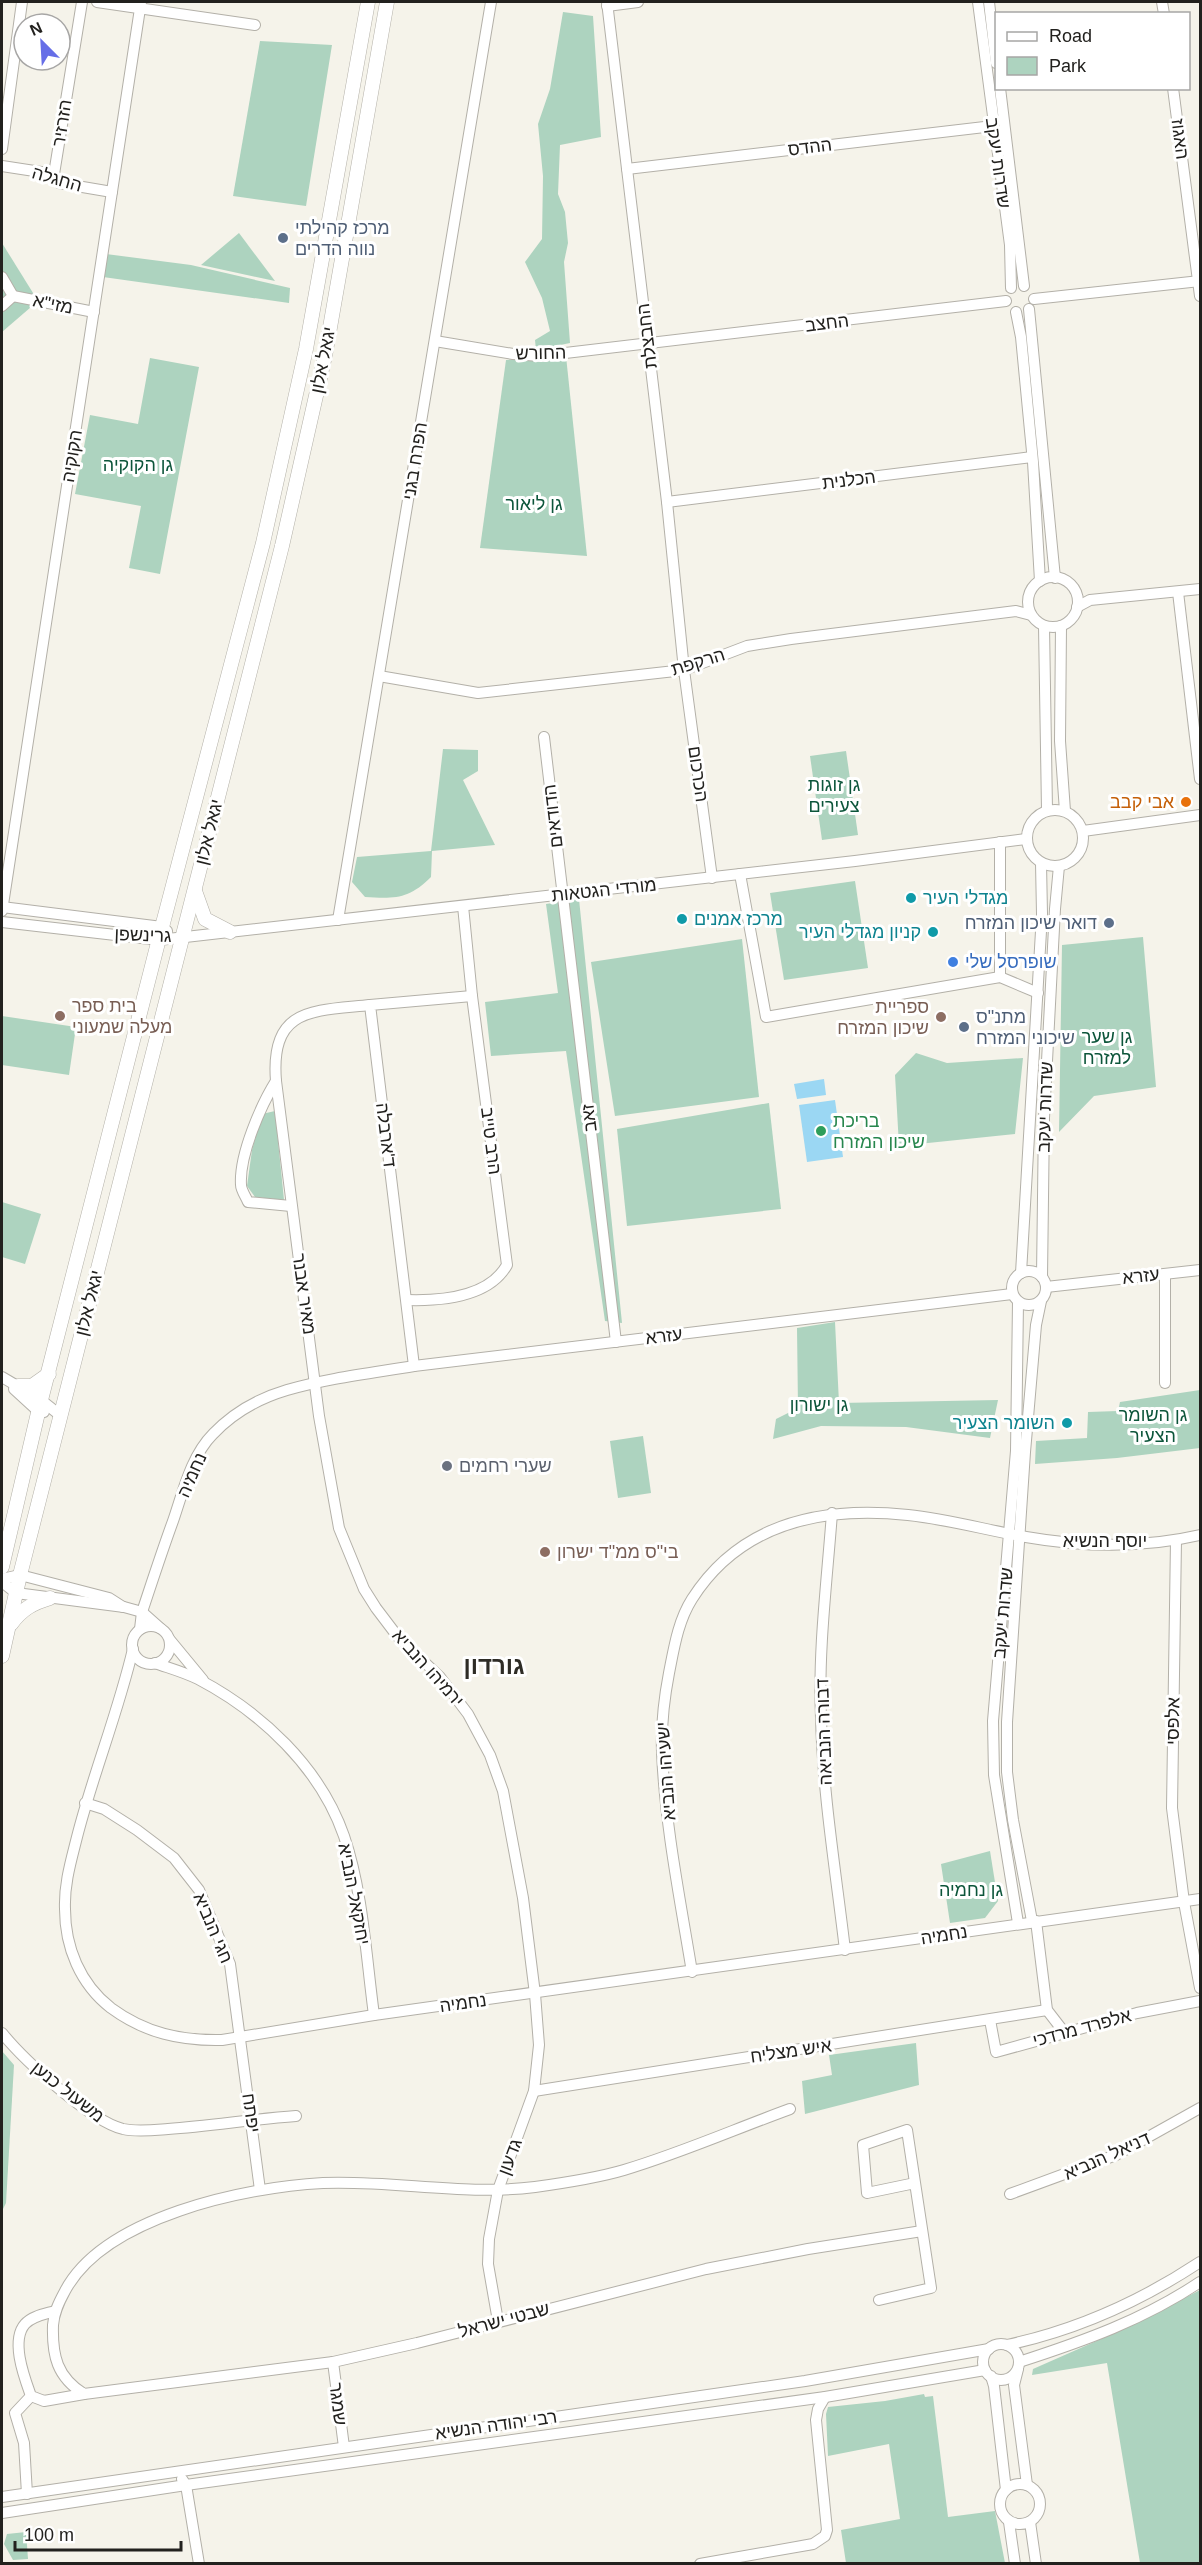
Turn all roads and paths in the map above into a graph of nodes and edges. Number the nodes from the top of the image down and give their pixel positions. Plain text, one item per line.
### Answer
1 (22, 2) edge
2 (82, 2) edge
3 (97, 2) edge
4 (368, 2) edge
5 (387, 2) edge
6 (491, 2) edge
7 (638, 2) edge
8 (978, 2) edge
9 (989, 2) edge
10 (607, 4) edge
11 (140, 5) edge
12 (255, 26) dead end
13 (995, 54) edge
14 (1000, 90) edge
15 (1173, 90) edge
16 (993, 126) junction
17 (2, 149) edge
18 (2, 166) edge
19 (627, 168) junction
20 (52, 174) junction
21 (112, 192) junction
22 (2, 277) edge
23 (1200, 281) edge
24 (1024, 286) junction
25 (1011, 288) junction
26 (13, 296) junction
27 (1200, 296) edge
28 (1034, 298) junction
29 (1006, 301) junction
30 (2, 306) edge
31 (1029, 309) junction
32 (94, 312) junction
33 (1016, 312) junction
34 (435, 341) junction
35 (648, 344) junction
36 (1032, 457) junction
37 (667, 502) junction
38 (1055, 578) junction
39 (1040, 581) junction
40 (1200, 589) edge
41 (1178, 592) junction
42 (1076, 595) junction
43 (1028, 600) junction
44 (1090, 600) junction
45 (1077, 607) junction
46 (1016, 611) junction
47 (1031, 615) junction
48 (1044, 626) junction
49 (1061, 626) junction
50 (684, 670) junction
51 (379, 676) junction
52 (544, 737) dead end
53 (1200, 779) edge
54 (1047, 810) junction
55 (1065, 811) junction
56 (1200, 815) edge
57 (1083, 831) junction
58 (1026, 839) junction
59 (1000, 842) junction
60 (1041, 863) junction
61 (1059, 866) junction
62 (741, 874) junction
63 (712, 878) junction
64 (195, 890) junction
65 (563, 895) junction
66 (463, 906) junction
67 (2, 909) edge
68 (338, 920) junction
69 (2, 922) edge
70 (230, 932) junction
71 (160, 934) junction
72 (181, 938) junction
73 (1000, 977) junction
74 (1038, 993) junction
75 (472, 996) junction
76 (370, 1005) junction
77 (276, 1081) junction
78 (291, 1206) junction
79 (1200, 1270) edge
80 (1021, 1273) junction
81 (1165, 1274) junction
82 (1044, 1282) junction
83 (1015, 1298) junction
84 (407, 1300) junction
85 (1041, 1301) junction
86 (616, 1342) junction
87 (414, 1366) junction
88 (49, 1374) junction
89 (2, 1378) edge
90 (316, 1383) junction
91 (1165, 1383) dead end
92 (18, 1386) junction
93 (40, 1405) junction
94 (61, 1416) junction
95 (832, 1513) junction
96 (1015, 1535) junction
97 (1200, 1535) edge
98 (1176, 1540) junction
99 (2, 1567) edge
100 (20, 1575) junction
101 (2, 1580) edge
102 (16, 1593) junction
103 (50, 1598) junction
104 (123, 1607) junction
105 (142, 1612) junction
106 (8, 1628) junction
107 (160, 1628) junction
108 (140, 1629) junction
109 (170, 1640) junction
110 (133, 1649) junction
111 (2, 1656) edge
112 (155, 1663) junction
113 (207, 1684) junction
114 (86, 1803) junction
115 (1200, 1899) edge
116 (1184, 1902) junction
117 (1034, 1921) junction
118 (1018, 1923) junction
119 (845, 1950) junction
120 (692, 1972) junction
121 (1200, 1988) edge
122 (536, 1994) junction
123 (1200, 2001) edge
124 (1047, 2010) junction
125 (374, 2015) junction
126 (990, 2020) junction
127 (1064, 2032) junction
128 (2, 2033) edge
129 (240, 2037) junction
130 (534, 2091) junction
131 (1200, 2108) edge
132 (790, 2109) dead end
133 (296, 2116) dead end
134 (252, 2120) junction
135 (915, 2183) junction
136 (260, 2190) junction
137 (498, 2190) junction
138 (1010, 2194) dead end
139 (922, 2231) junction
140 (1200, 2262) edge
141 (1200, 2282) edge
142 (879, 2300) dead end
143 (55, 2311) junction
144 (498, 2321) junction
145 (1007, 2345) junction
146 (990, 2349) junction
147 (333, 2361) junction
148 (1018, 2365) junction
149 (988, 2373) junction
150 (84, 2394) junction
151 (31, 2396) junction
152 (825, 2397) junction
153 (344, 2447) junction
154 (195, 2469) junction
155 (175, 2472) junction
156 (186, 2485) junction
157 (1027, 2485) junction
158 (1006, 2490) junction
159 (27, 2494) junction
160 (2, 2497) edge
161 (2, 2513) edge
162 (1010, 2522) junction
163 (1030, 2522) junction
164 (199, 2564) edge
165 (700, 2564) edge
166 (1015, 2564) edge
167 (1036, 2564) edge

1 - 17 street
2 - 20 street, הזרזיר
3 - 11 street
4 - 71 main road, יגאל אלון
5 - 64 main road, יגאל אלון
6 - 34 street, הפרח בגני
7 - 10 street
8 - 16 street, שדרות יעקב
9 - 13 street
10 - 19 street, החבצלת
11 - 12 street
11 - 21 street, הקוקיה
14 - 24 street, שדרות יעקב
15 - 23 street, האגוז
16 - 19 street, ההדס
16 - 25 street, שדרות יעקב
18 - 20 street, החגלה
19 - 35 street, החבצלת
20 - 21 street, החגלה
21 - 32 street, הקוקיה
22 - 26 street
23 - 27 street, האגוז
23 - 28 street
24 - 25 street
24 - 28 street
25 - 29 street
26 - 30 street
26 - 32 street, מזי"א
28 - 31 street
29 - 33 street
29 - 35 street, החצב
31 - 33 street
31 - 38 street
32 - 67 street, הקוקיה
33 - 36 street
34 - 35 street, החורש
34 - 51 street, הפרח בגני
35 - 37 street, החבצלת
36 - 37 street, הכלנית
36 - 39 street
37 - 50 street, החבצלת
38 - 39 street
38 - 42 street
39 - 43 street
40 - 41 street
41 - 44 street
41 - 53 street
42 - 44 street
42 - 45 street
43 - 46 street
43 - 47 street
44 - 45 street
45 - 49 street
46 - 47 street, הרקפת
46 - 50 street, הרקפת
47 - 48 street
48 - 49 street
48 - 54 street
49 - 55 street
50 - 51 street, הרקפת
50 - 63 street, הכרכום
51 - 68 street, הפרח בגני
52 - 65 street, הדודאים
54 - 55 street
54 - 58 street
55 - 57 street
56 - 57 street
57 - 61 street
58 - 59 street, מורדי הגטאות
58 - 60 street
59 - 62 street, מורדי הגטאות
59 - 73 street
60 - 61 street
60 - 74 street, שדרות יעקב
61 - 82 street, שדרות יעקב
62 - 63 street, מורדי הגטאות
62 - 73 street
63 - 65 street, מורדי הגטאות
64 - 70 main road
64 - 72 main road, יגאל אלון
65 - 66 street, מורדי הגטאות
65 - 86 street, זאב
66 - 68 street, מורדי הגטאות
66 - 75 street, הרב טייב
67 - 71 street, גרינשפן
68 - 70 street, מורדי הגטאות
69 - 71 street, גרינשפן
70 - 72 street, מורדי הגטאות
71 - 72 street, גרינשפן
71 - 88 main road, יגאל אלון
72 - 94 main road, יגאל אלון
73 - 74 street
74 - 80 street, שדרות יעקב
75 - 76 street
75 - 84 street, הרב טייב
76 - 77 street, מאיר אבנר
76 - 84 street, ד'ארבלה
77 - 78 street, מאיר אבנר
77 - 78 street, מאיר אבנר
78 - 90 street, מאיר אבנר
79 - 81 street, עזרא
80 - 82 street
80 - 83 street
81 - 82 street, עזרא
81 - 91 street
82 - 85 street
83 - 85 street
83 - 86 street, עזרא
83 - 96 street, שדרות יעקב
84 - 87 street, ד'ארבלה
85 - 96 street, שדרות יעקב
86 - 87 street, עזרא
87 - 90 street, עזרא
88 - 92 main road
88 - 93 main road, יגאל אלון
89 - 92 street
89 - 93 street
90 - 105 street, נחמיה
90 - 122 street, ירמיהו הנביא
92 - 93 street
93 - 94 street
93 - 99 main road, יגאל אלון
94 - 100 main road, יגאל אלון
95 - 96 street, ישעיהו הנביא
95 - 119 street, דבורה הנביאה
95 - 120 street, ישעיהו הנביא
96 - 98 street, יוסף הנשיא
96 - 117 street, שדרות יעקב
96 - 118 street, שדרות יעקב
97 - 98 street, יוסף הנשיא
98 - 116 street, אלפסי
100 - 101 street
100 - 102 main road, יגאל אלון
100 - 104 street
101 - 102 street
102 - 103 street
102 - 106 main road, יגאל אלון
103 - 104 street
103 - 106 main road
104 - 105 street
105 - 107 street
105 - 108 street, נחמיה
106 - 111 main road, יגאל אלון
107 - 108 street
107 - 109 street
108 - 110 street
109 - 112 street
109 - 113 street, יחזקאל הנביא
110 - 112 street
110 - 114 street, נחמיה
112 - 113 street, יחזקאל הנביא
113 - 125 street, יחזקאל הנביא
114 - 129 street, חגי הנביא
114 - 129 street, נחמיה
115 - 116 street, נחמיה
116 - 117 street, נחמיה
116 - 121 street, אלפסי
117 - 118 street, נחמיה
117 - 124 street, שדרות יעקב
118 - 119 street, נחמיה
119 - 120 street, נחמיה
120 - 122 street, נחמיה
122 - 125 street, נחמיה
122 - 130 street, גדעון
123 - 127 street, אלפרד מרדכי
124 - 126 street, איש מצליח
124 - 127 street
125 - 129 street, נחמיה
126 - 127 street, אלפרד מרדכי
126 - 130 street, איש מצליח
128 - 134 street, משעול כנען
129 - 134 street, יפתח
130 - 137 street, גדעון
131 - 138 street, דניאל הנביא
132 - 137 street
133 - 134 street, משעול כנען
134 - 136 street, יפתח
135 - 135 street
135 - 139 street
136 - 137 street
136 - 143 street
137 - 144 street, גדעון
139 - 142 street
139 - 144 street, שבטי ישראל
140 - 145 street
141 - 148 street
143 - 150 street
143 - 151 street
144 - 147 street, שבטי ישראל
145 - 146 street
145 - 148 street
146 - 149 street
146 - 153 street, רבי יהודה הנשיא
147 - 150 street, שבטי ישראל
147 - 153 street, שמגר
148 - 149 street
148 - 157 street
149 - 152 street, רבי יהודה הנשיא
149 - 158 street
150 - 151 street, שבטי ישראל
151 - 159 street
152 - 156 street, רבי יהודה הנשיא
152 - 165 street
153 - 154 street, רבי יהודה הנשיא
154 - 155 street, רבי יהודה הנשיא
154 - 156 street
155 - 156 street
155 - 159 street, רבי יהודה הנשיא
156 - 161 street, רבי יהודה הנשיא
156 - 164 street
157 - 158 street
157 - 163 street
158 - 162 street
159 - 160 street, רבי יהודה הנשיא
162 - 163 street
162 - 166 street
163 - 167 street

